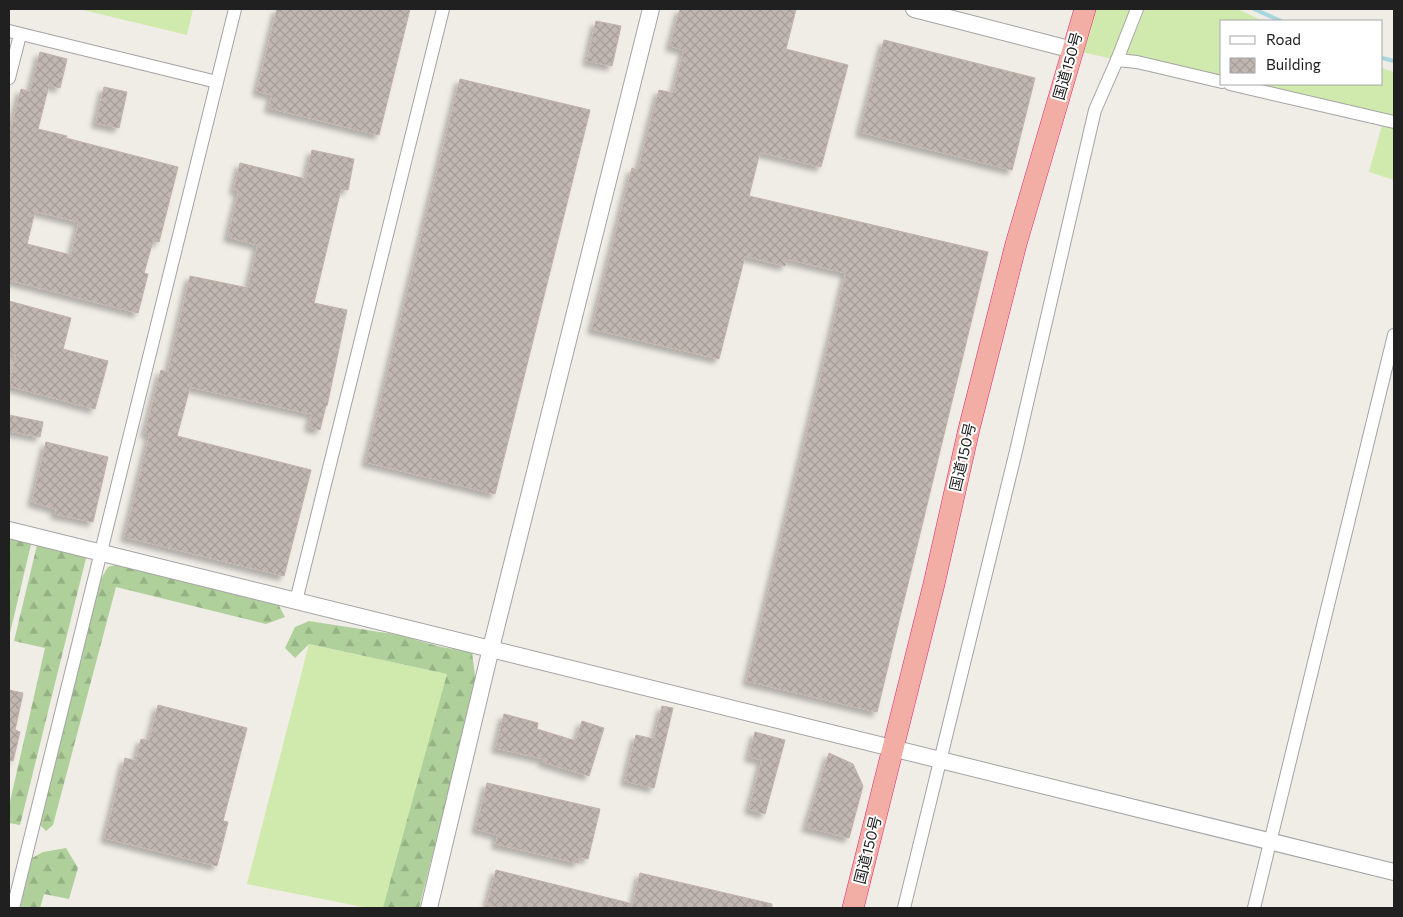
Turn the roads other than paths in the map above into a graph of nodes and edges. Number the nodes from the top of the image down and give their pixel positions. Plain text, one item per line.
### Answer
1 (235, 9) edge
2 (443, 9) edge
3 (651, 9) edge
4 (914, 9) edge
5 (1085, 9) edge
6 (1137, 9) edge
7 (15, 33) edge
8 (1072, 50) junction
9 (1117, 60) junction
10 (9, 78) edge
11 (217, 82) junction
12 (1220, 82) edge
13 (1234, 85) edge
14 (1394, 122) edge
15 (1394, 335) edge
16 (9, 530) edge
17 (101, 553) junction
18 (296, 601) junction
19 (491, 648) junction
20 (893, 748) junction
21 (941, 760) junction
22 (1271, 841) junction
23 (1394, 872) edge
24 (13, 908) edge
25 (429, 908) edge
26 (853, 908) edge
27 (904, 908) edge
28 (1254, 908) edge

1 - 11 street
2 - 18 street
3 - 19 street
4 - 8 street
5 - 8 highway, 国道150号
6 - 9 street
7 - 10 street
7 - 11 street
8 - 20 highway, 国道150号
9 - 12 street
9 - 21 street
11 - 17 street
13 - 14 street
15 - 22 street
16 - 17 street
17 - 18 street
17 - 24 street
18 - 19 street
19 - 20 street
19 - 25 street
20 - 21 street
20 - 26 highway, 国道150号
21 - 22 street
21 - 27 street
22 - 23 street
22 - 28 street

